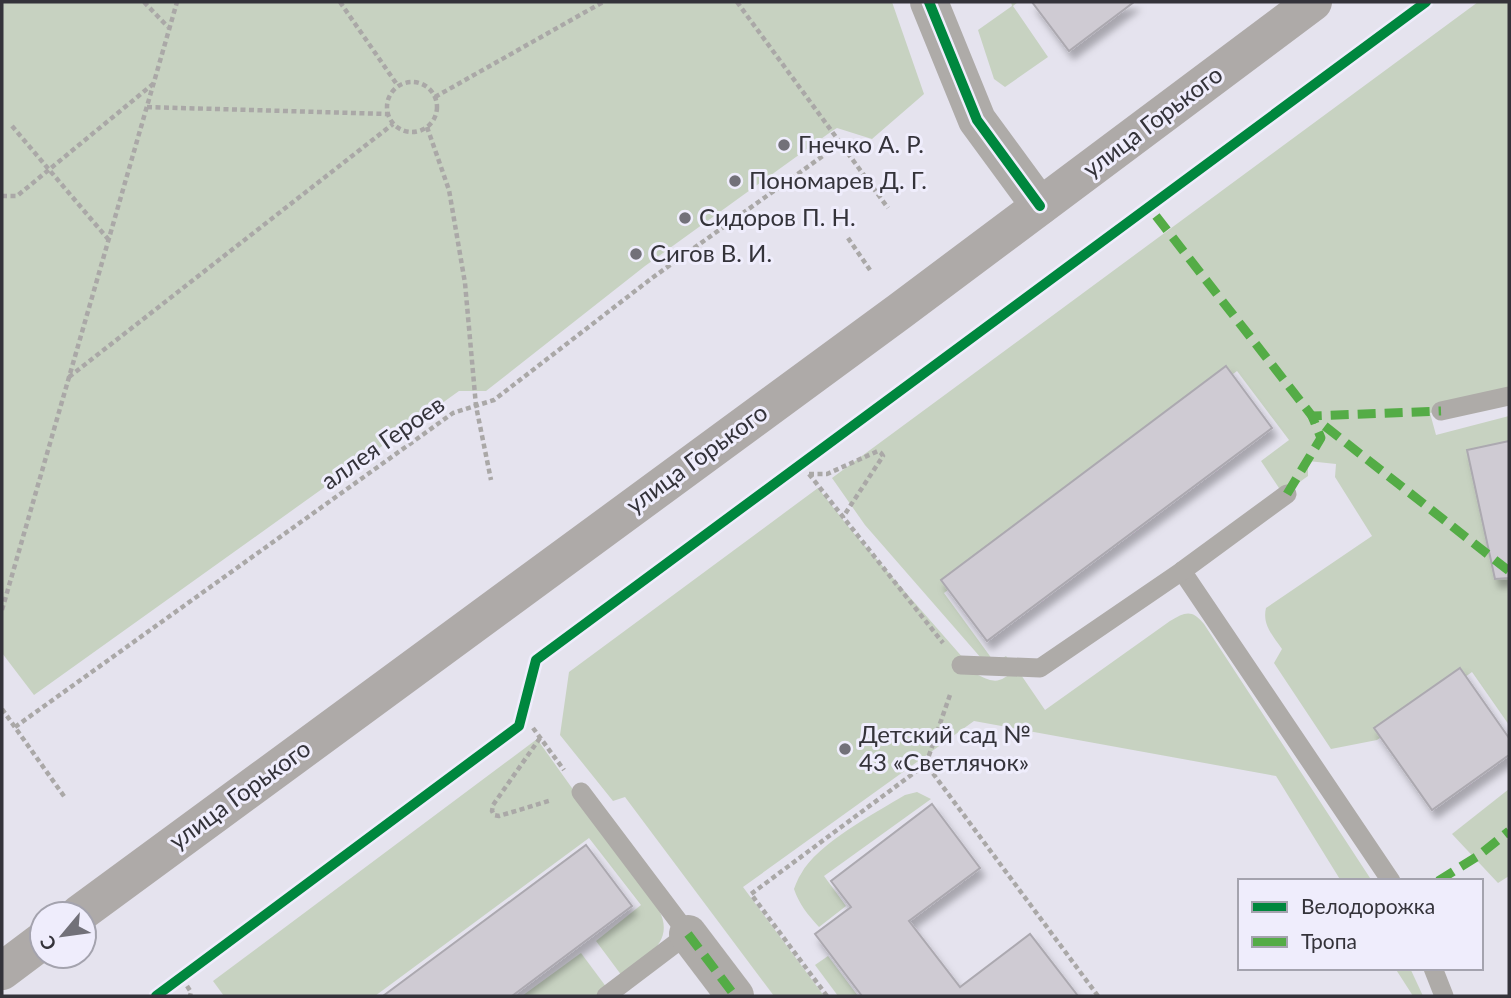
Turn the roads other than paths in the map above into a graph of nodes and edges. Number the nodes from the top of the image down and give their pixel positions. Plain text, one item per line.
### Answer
1 (929, 2) edge
2 (1313, 2) edge
3 (1040, 206) junction
4 (1509, 396) edge
5 (1441, 411) dead end
6 (1287, 494) dead end
7 (1182, 571) junction
8 (961, 665) road end
9 (581, 792) road end
10 (1390, 879) edge
11 (98, 900) edge
12 (688, 934) junction
13 (28, 952) edge
14 (1434, 970) edge
15 (2, 971) edge
16 (606, 996) edge
17 (735, 996) edge
18 (1444, 996) edge

1 - 3 street
2 - 3 main road, улица Горького
3 - 11 main road, улица Горького
4 - 5 lane
6 - 7 lane
7 - 8 lane
7 - 10 lane
9 - 12 lane
12 - 16 lane
12 - 17 street
13 - 15 main road
14 - 18 lane

